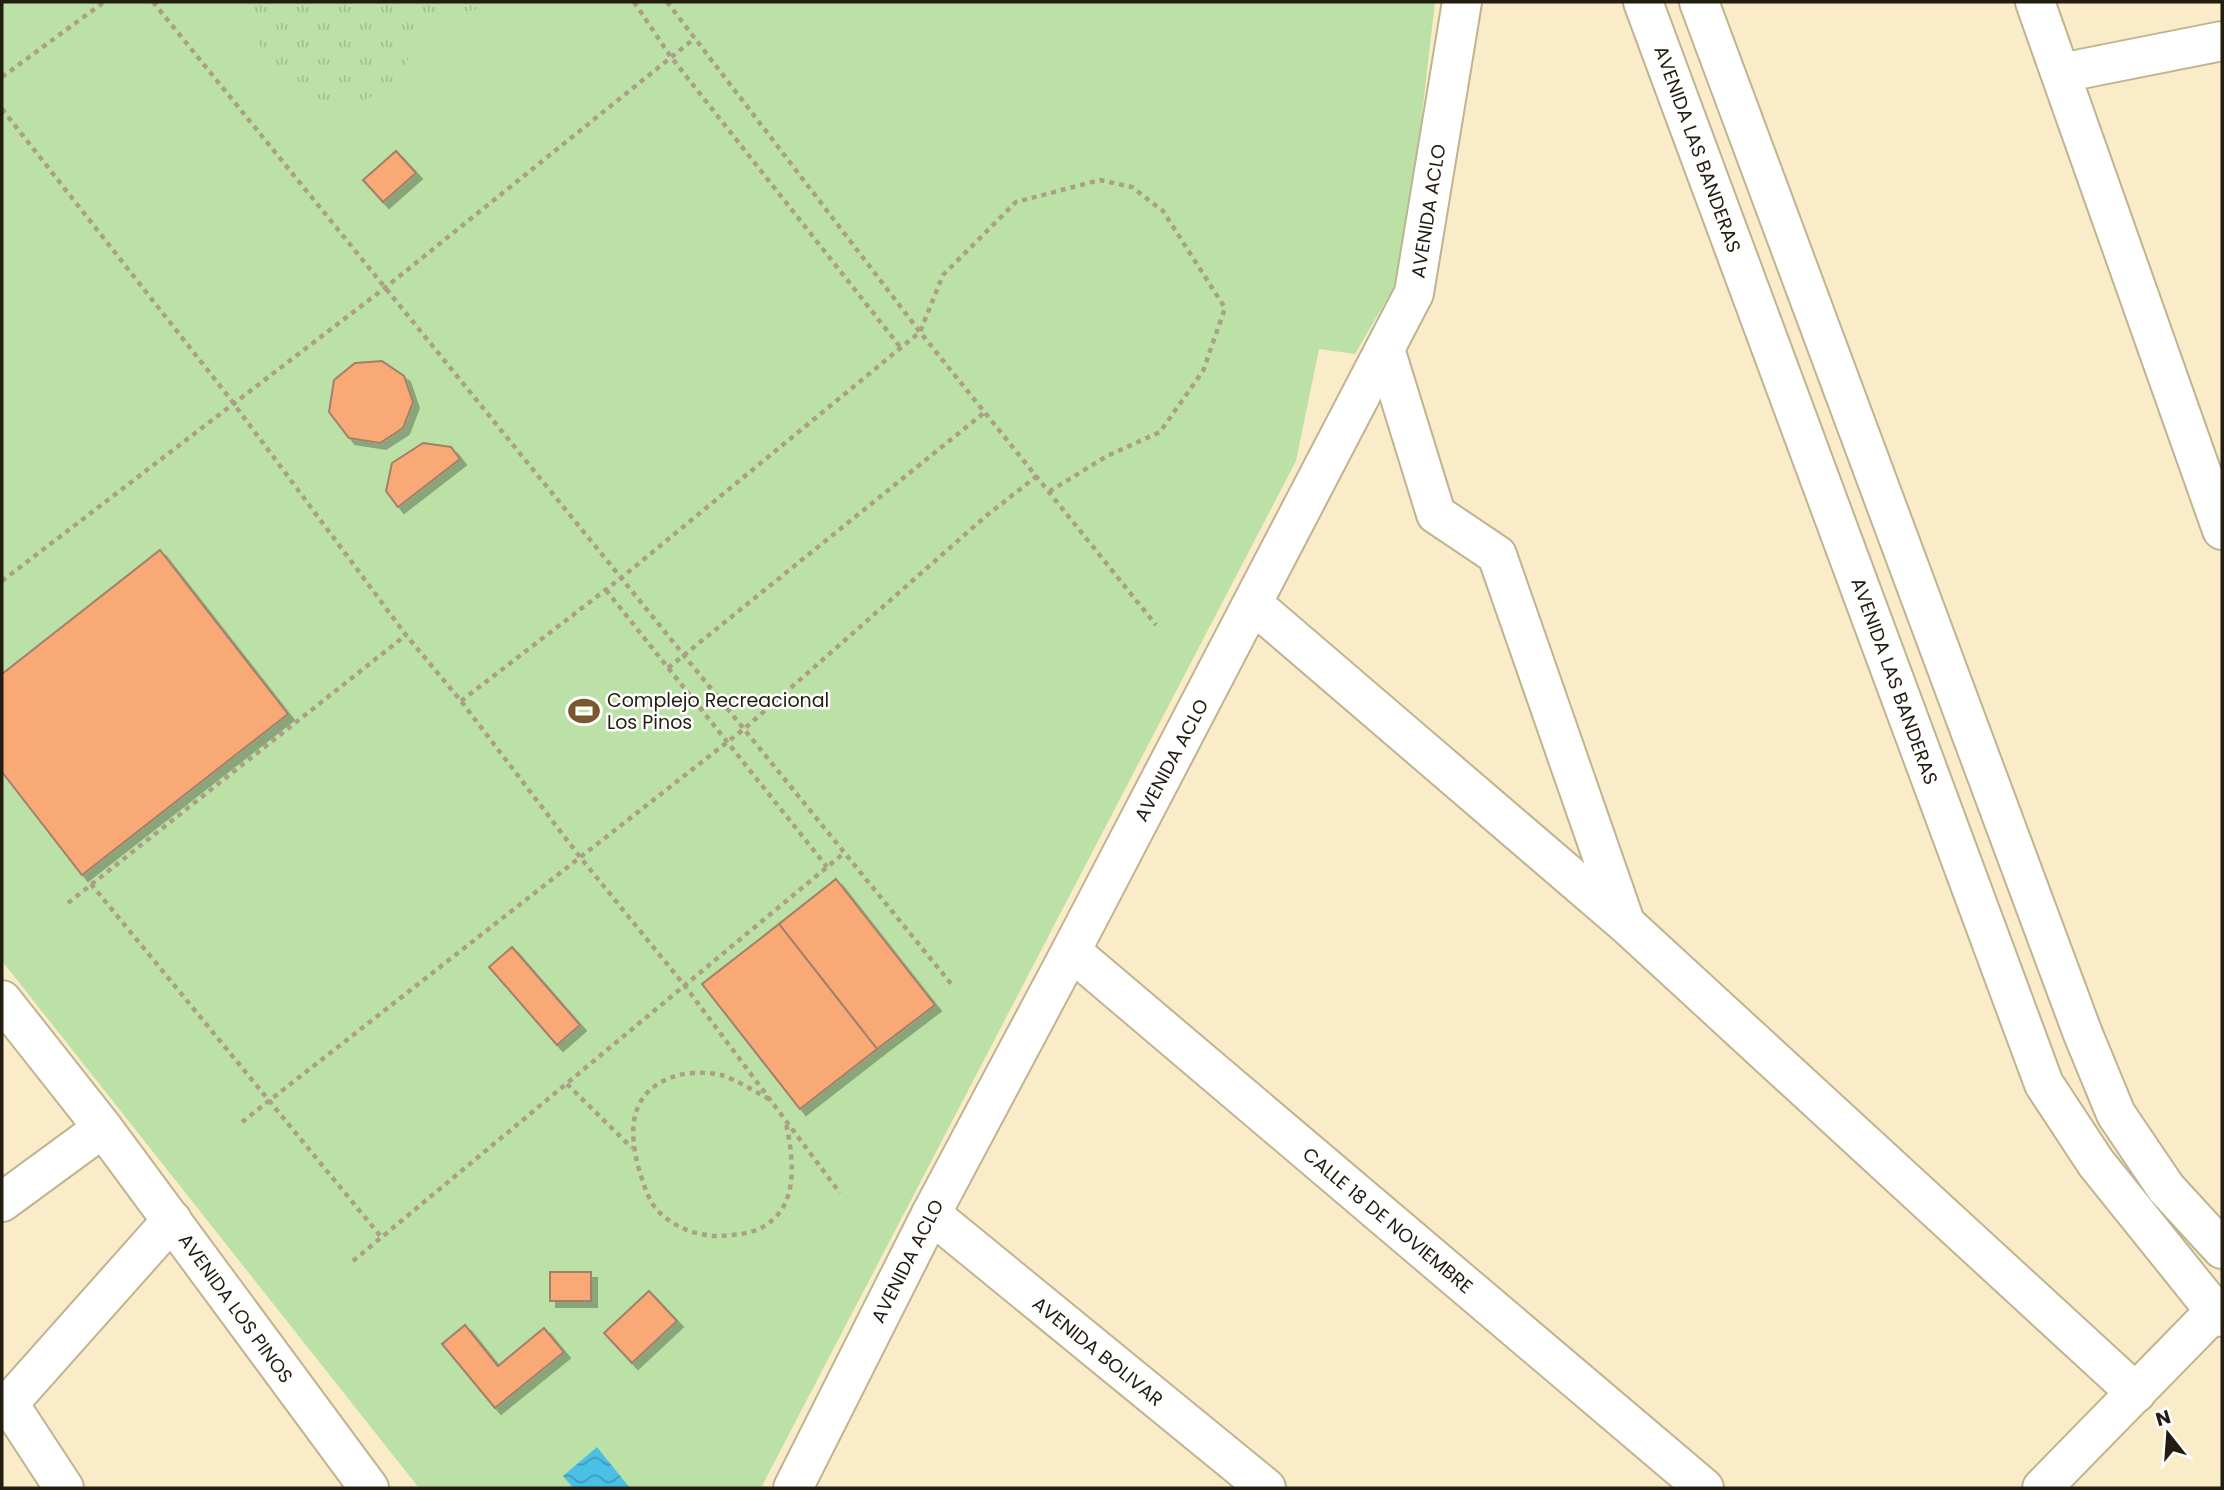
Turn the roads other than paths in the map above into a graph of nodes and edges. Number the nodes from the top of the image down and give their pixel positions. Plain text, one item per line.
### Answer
1 (1462, 2) edge
2 (1643, 2) edge
3 (1699, 2) edge
4 (2035, 2) edge
5 (2222, 41) edge
6 (2061, 74) junction
7 (1385, 349) junction
8 (2222, 530) edge
9 (1253, 604) junction
10 (1626, 923) junction
11 (1071, 951) junction
12 (2, 1000) edge
13 (103, 1128) junction
14 (2, 1202) edge
15 (930, 1214) junction
16 (172, 1220) junction
17 (2222, 1249) edge
18 (2219, 1314) edge
19 (2136, 1392) junction
20 (5, 1407) edge
21 (801, 1484) edge
22 (64, 1488) edge
23 (369, 1488) edge
24 (1266, 1488) edge
25 (1704, 1488) edge
26 (2042, 1488) edge

1 - 7 street, AVENIDA ACLO
2 - 18 street, AVENIDA LAS BANDERAS
3 - 17 street
4 - 6 street
5 - 6 street
6 - 8 street
7 - 9 street, AVENIDA ACLO
7 - 10 street
9 - 10 street
9 - 11 street, AVENIDA ACLO
10 - 19 street
11 - 15 street, AVENIDA ACLO
11 - 25 street, CALLE 18 DE NOVIEMBRE
12 - 13 street, AVENIDA LOS PINOS
13 - 14 street
13 - 16 street, AVENIDA LOS PINOS
15 - 21 street, AVENIDA ACLO
15 - 24 street, AVENIDA BOLIVAR
16 - 20 street
16 - 23 street, AVENIDA LOS PINOS
18 - 19 street
19 - 26 street
20 - 22 street

